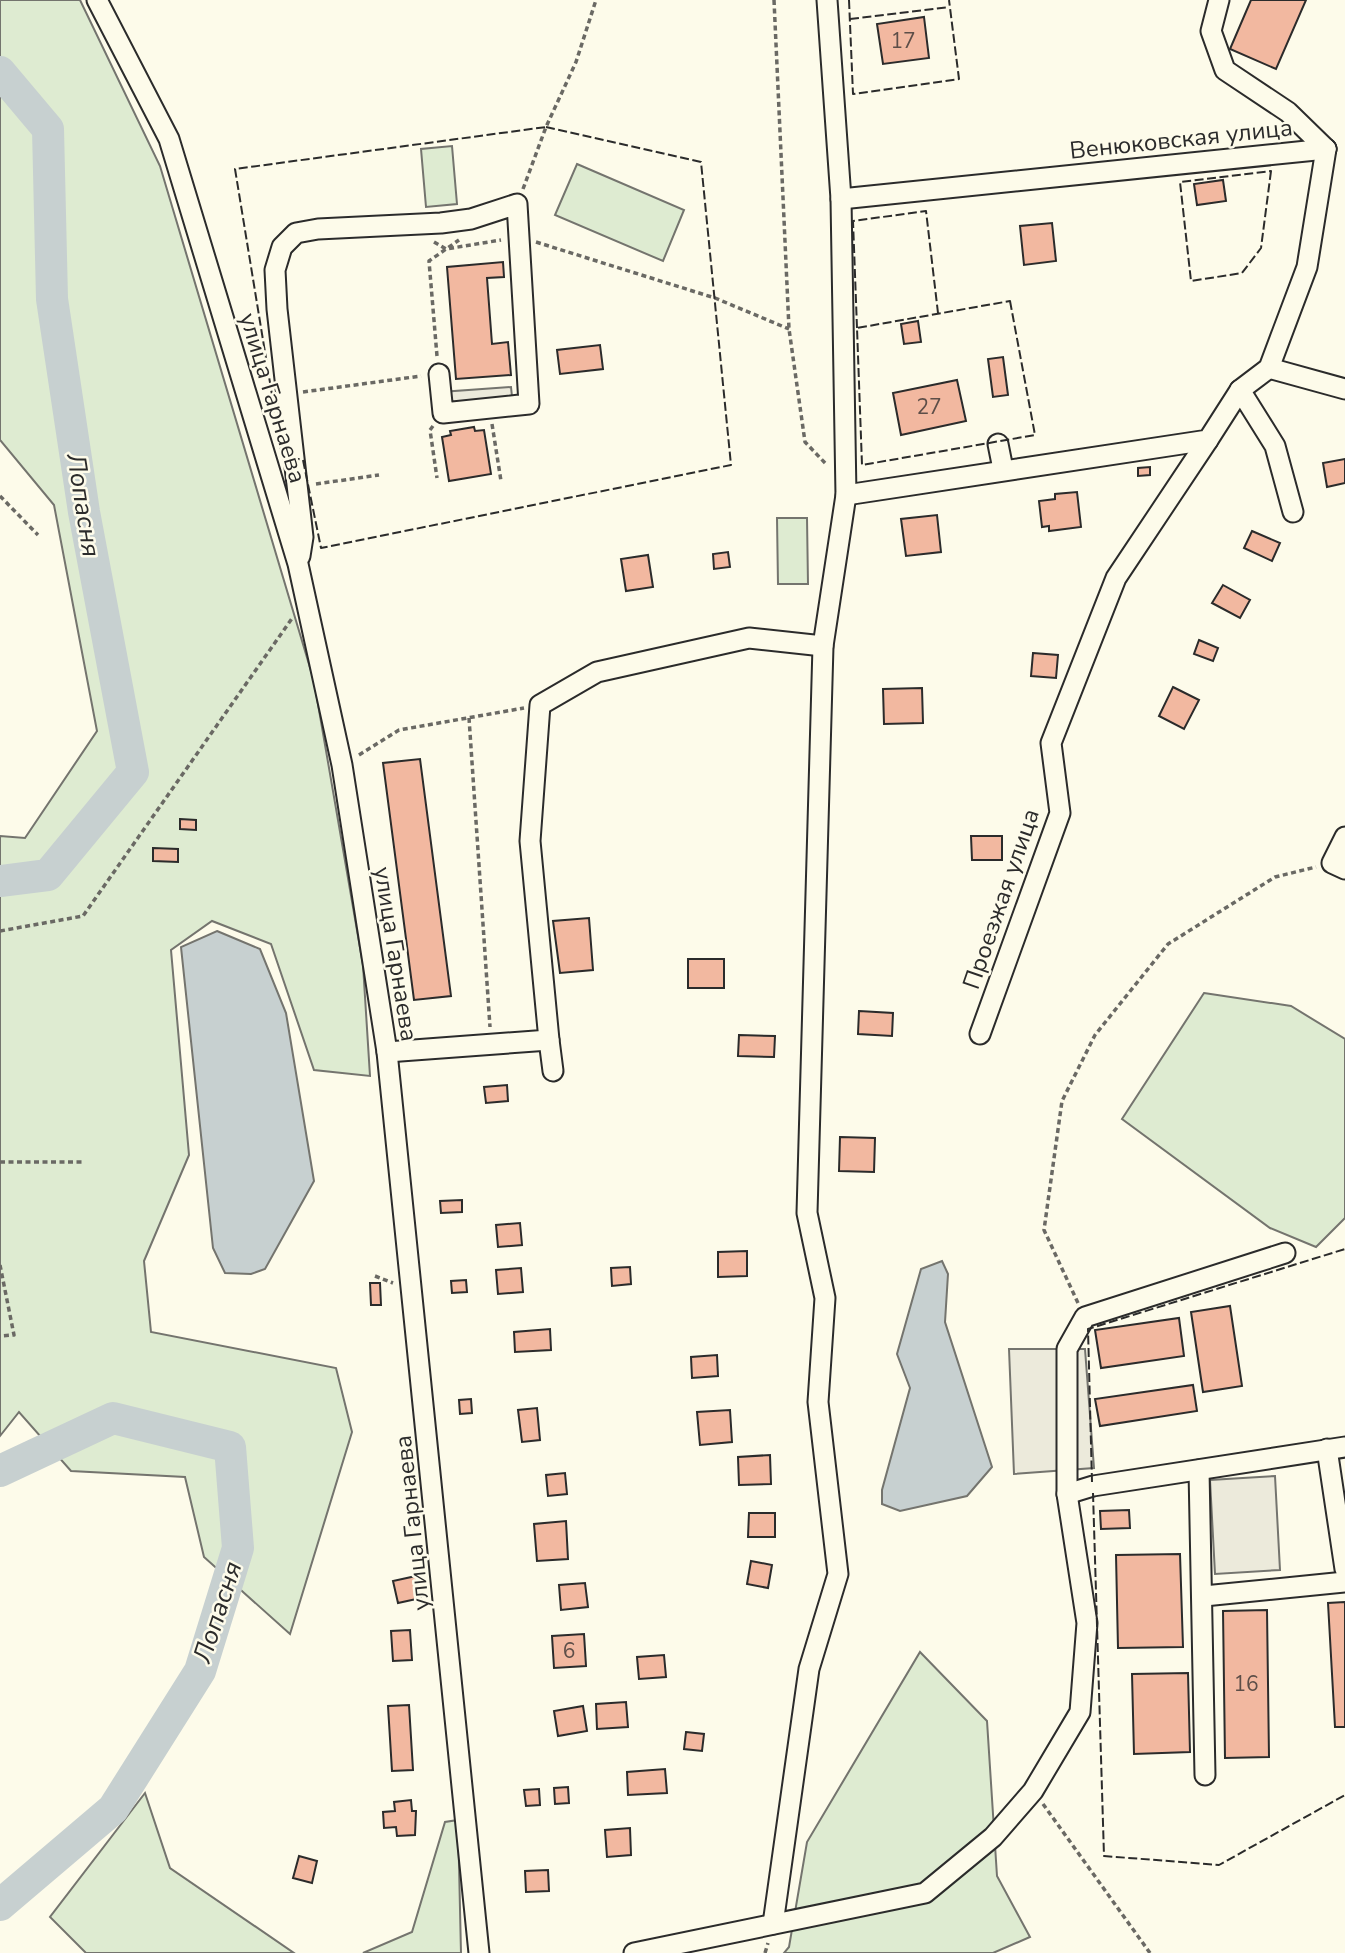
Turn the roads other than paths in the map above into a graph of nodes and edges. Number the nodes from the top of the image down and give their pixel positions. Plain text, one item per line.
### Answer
1 (97, 0) edge
2 (827, 0) edge
3 (1219, 0) edge
4 (1326, 149) junction
5 (841, 199) junction
6 (1269, 368) junction
7 (439, 374) road end
8 (1345, 389) edge
9 (1240, 390) junction
10 (1208, 440) junction
11 (998, 444) dead end
12 (1003, 469) junction
13 (846, 495) junction
14 (1293, 512) dead end
15 (298, 564) junction
16 (823, 646) junction
17 (1345, 837) edge
18 (1338, 866) edge
19 (980, 1034) dead end
20 (549, 1040) junction
21 (387, 1052) junction
22 (553, 1071) dead end
23 (1285, 1253) dead end
24 (1336, 1448) edge
25 (1199, 1470) junction
26 (1067, 1494) junction
27 (1345, 1569) edge
28 (1345, 1583) edge
29 (1203, 1596) junction
30 (1205, 1775) dead end
31 (773, 1924) junction
32 (479, 1953) edge
33 (634, 1953) edge

1 - 15 street, улица Гарнаева
2 - 5 street
3 - 4 street, Венюковская улица
4 - 5 street, Венюковская улица
4 - 6 street
5 - 13 street
6 - 8 street
6 - 9 street
7 - 15 street
9 - 10 street, Проезжая улица
9 - 14 street
10 - 12 street
10 - 19 street, Проезжая улица
11 - 12 street
12 - 13 street
13 - 16 street
15 - 21 street, улица Гарнаева
16 - 20 street
16 - 31 street
17 - 18 street
20 - 21 street
20 - 22 street
21 - 32 street, улица Гарнаева
23 - 26 street
24 - 25 street
24 - 27 street
25 - 26 street
25 - 29 street
26 - 31 street
28 - 29 street
29 - 30 street
31 - 33 street

